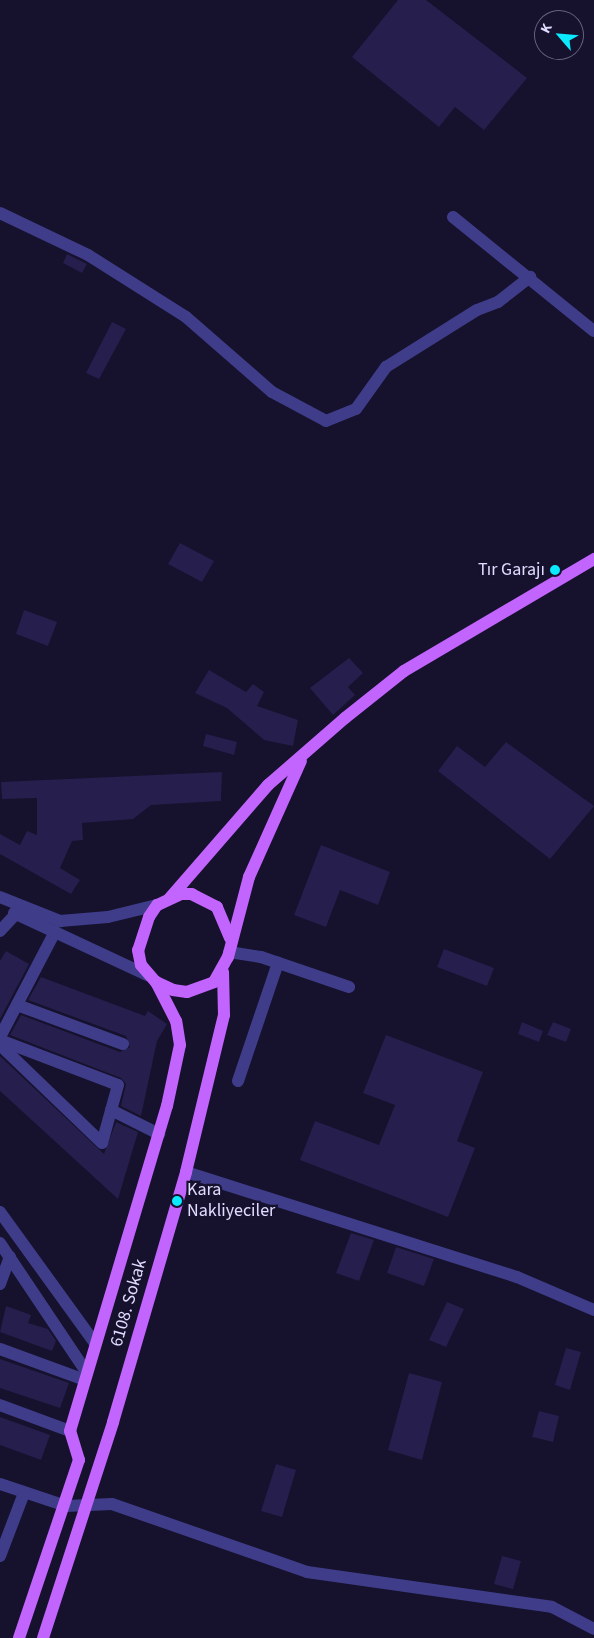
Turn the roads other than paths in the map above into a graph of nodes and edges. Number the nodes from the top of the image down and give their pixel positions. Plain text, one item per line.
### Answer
1 (0, 213) edge
2 (453, 217) dead end
3 (530, 277) junction
4 (594, 331) edge
5 (594, 559) edge
6 (303, 757) junction
7 (0, 897) edge
8 (169, 898) junction
9 (157, 905) junction
10 (0, 907) edge
11 (16, 914) junction
12 (0, 930) edge
13 (55, 932) junction
14 (230, 938) junction
15 (229, 952) junction
16 (278, 963) junction
17 (223, 972) junction
18 (152, 978) junction
19 (348, 987) dead end
20 (17, 1005) junction
21 (0, 1038) edge
22 (123, 1044) dead end
23 (0, 1045) edge
24 (238, 1081) dead end
25 (112, 1110) junction
26 (159, 1134) junction
27 (186, 1172) junction
28 (0, 1212) edge
29 (0, 1243) edge
30 (10, 1257) junction
31 (0, 1284) edge
32 (594, 1310) edge
33 (95, 1343) junction
34 (0, 1349) edge
35 (86, 1377) junction
36 (0, 1405) edge
37 (70, 1431) junction
38 (0, 1484) edge
39 (24, 1493) junction
40 (88, 1502) junction
41 (66, 1506) junction
42 (0, 1556) edge
43 (594, 1629) edge
44 (19, 1638) edge
45 (43, 1638) edge

1 - 3 street
2 - 3 street
3 - 4 street
5 - 6 main road
6 - 8 main road
6 - 14 main road
7 - 9 street
8 - 9 main road
8 - 14 main road
9 - 18 main road
10 - 11 street
11 - 12 street
11 - 13 street
13 - 18 street
13 - 20 street
14 - 15 main road
15 - 16 street
15 - 17 main road
16 - 19 street
16 - 24 street
17 - 18 main road
17 - 27 main road, 6108. Sokak
18 - 26 main road, 6108. Sokak
20 - 21 street
20 - 22 street
21 - 25 street
23 - 25 street
25 - 26 street
26 - 33 main road, 6108. Sokak
27 - 32 street
27 - 40 main road, 6108. Sokak
28 - 33 street
29 - 30 street
30 - 31 street
30 - 35 street
33 - 35 main road, 6108. Sokak
34 - 35 street
35 - 37 main road, 6108. Sokak
36 - 37 street
37 - 41 main road
38 - 39 street
39 - 41 street
39 - 42 street
40 - 41 street
40 - 43 street
40 - 45 main road, 6108. Sokak
41 - 44 main road

